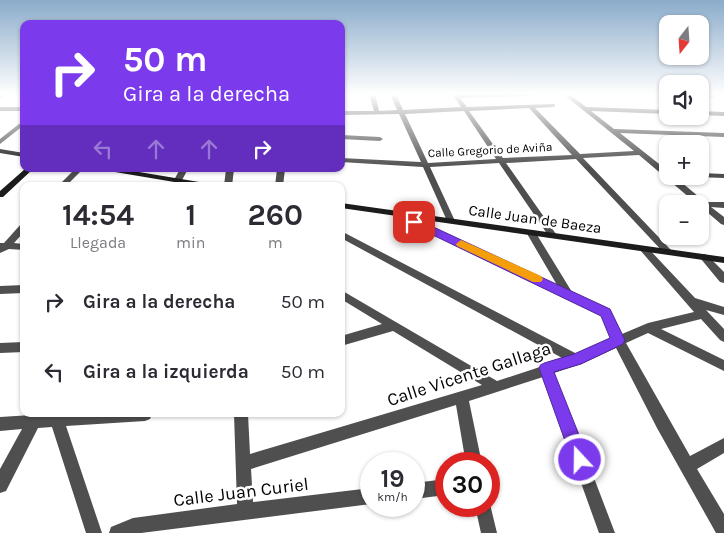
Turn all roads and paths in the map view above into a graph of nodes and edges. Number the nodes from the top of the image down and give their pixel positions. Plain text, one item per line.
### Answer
1 (404, 119) edge
2 (472, 119) edge
3 (542, 119) edge
4 (597, 119) edge
5 (20, 125) edge
6 (611, 131) junction
7 (724, 134) edge
8 (345, 137) edge
9 (380, 139) dead end
10 (0, 142) edge
11 (2, 153) edge
12 (639, 153) junction
13 (20, 155) edge
14 (578, 157) junction
15 (345, 160) edge
16 (501, 161) junction
17 (426, 165) junction
18 (659, 169) edge
19 (26, 172) edge
20 (76, 172) edge
21 (128, 172) edge
22 (182, 172) edge
23 (709, 175) edge
24 (724, 176) edge
25 (178, 180) junction
26 (66, 182) edge
27 (189, 182) edge
28 (679, 185) edge
29 (0, 195) edge
30 (691, 195) edge
31 (709, 204) edge
32 (724, 205) edge
33 (345, 206) edge
34 (709, 210) edge
35 (396, 213) junction
36 (451, 221) junction
37 (724, 222) edge
38 (20, 230) edge
39 (531, 232) junction
40 (345, 236) edge
41 (553, 236) junction
42 (20, 247) edge
43 (2, 248) edge
44 (644, 248) junction
45 (667, 252) junction
46 (704, 257) junction
47 (724, 260) edge
48 (724, 279) edge
49 (20, 289) edge
50 (0, 290) edge
51 (568, 294) junction
52 (345, 296) edge
53 (693, 302) junction
54 (724, 311) edge
55 (703, 314) junction
56 (393, 326) junction
57 (648, 328) junction
58 (724, 337) edge
59 (345, 340) edge
60 (618, 340) junction
61 (20, 347) edge
62 (0, 348) edge
63 (576, 360) junction
64 (724, 366) edge
65 (546, 368) junction
66 (496, 387) junction
67 (461, 397) junction
68 (55, 417) edge
69 (241, 417) edge
70 (34, 422) junction
71 (0, 424) edge
72 (724, 446) edge
73 (472, 452) edge
74 (243, 464) junction
75 (687, 466) junction
76 (0, 484) edge
77 (360, 497) edge
78 (245, 512) junction
79 (485, 517) edge
80 (724, 530) edge
81 (94, 533) edge
82 (117, 533) edge
83 (489, 533) edge
84 (608, 533) edge

1 - 17 street
2 - 16 street
3 - 14 street
4 - 6 street
5 - 10 street
6 - 7 street
6 - 12 street
8 - 9 street
11 - 13 street
12 - 14 street, Calle Gregorio de Aviña
12 - 18 street
14 - 16 street, Calle Gregorio de Aviña
14 - 45 street
15 - 17 street, Calle Gregorio de Aviña
16 - 17 street, Calle Gregorio de Aviña
16 - 41 street
17 - 36 street
19 - 29 street
20 - 26 street
21 - 25 street
22 - 25 street
23 - 24 street
25 - 27 street
28 - 30 street
31 - 32 street
33 - 35 street, Calle Juan de Baeza
34 - 37 street
35 - 36 street, Calle Juan de Baeza
35 - 51 street
36 - 39 street, Calle Juan de Baeza
38 - 43 street
39 - 41 street, Calle Juan de Baeza
39 - 51 street
40 - 63 street
41 - 44 street, Calle Juan de Baeza
42 - 43 street
44 - 45 street, Calle Juan de Baeza
44 - 53 street
45 - 46 street, Calle Juan de Baeza
46 - 47 street, Calle Juan de Baeza
46 - 48 street
49 - 50 street
51 - 60 street
52 - 56 street
53 - 54 street
53 - 55 street
55 - 57 street, Calle Vicente Gallaga
55 - 58 street
56 - 59 street
56 - 66 street
57 - 60 street, Calle Vicente Gallaga
57 - 64 street
60 - 63 street, Calle Vicente Gallaga
60 - 75 street
61 - 62 street
63 - 65 street, Calle Vicente Gallaga
65 - 66 street, Calle Vicente Gallaga
65 - 84 street
66 - 67 street, Calle Vicente Gallaga
67 - 73 street
67 - 74 street, Calle Vicente Gallaga
68 - 70 street
68 - 81 street
69 - 74 street
70 - 71 street
70 - 76 street
72 - 75 street
74 - 78 street
75 - 80 street
77 - 78 street, Calle Juan Curiel
78 - 82 street, Calle Juan Curiel
79 - 83 street

